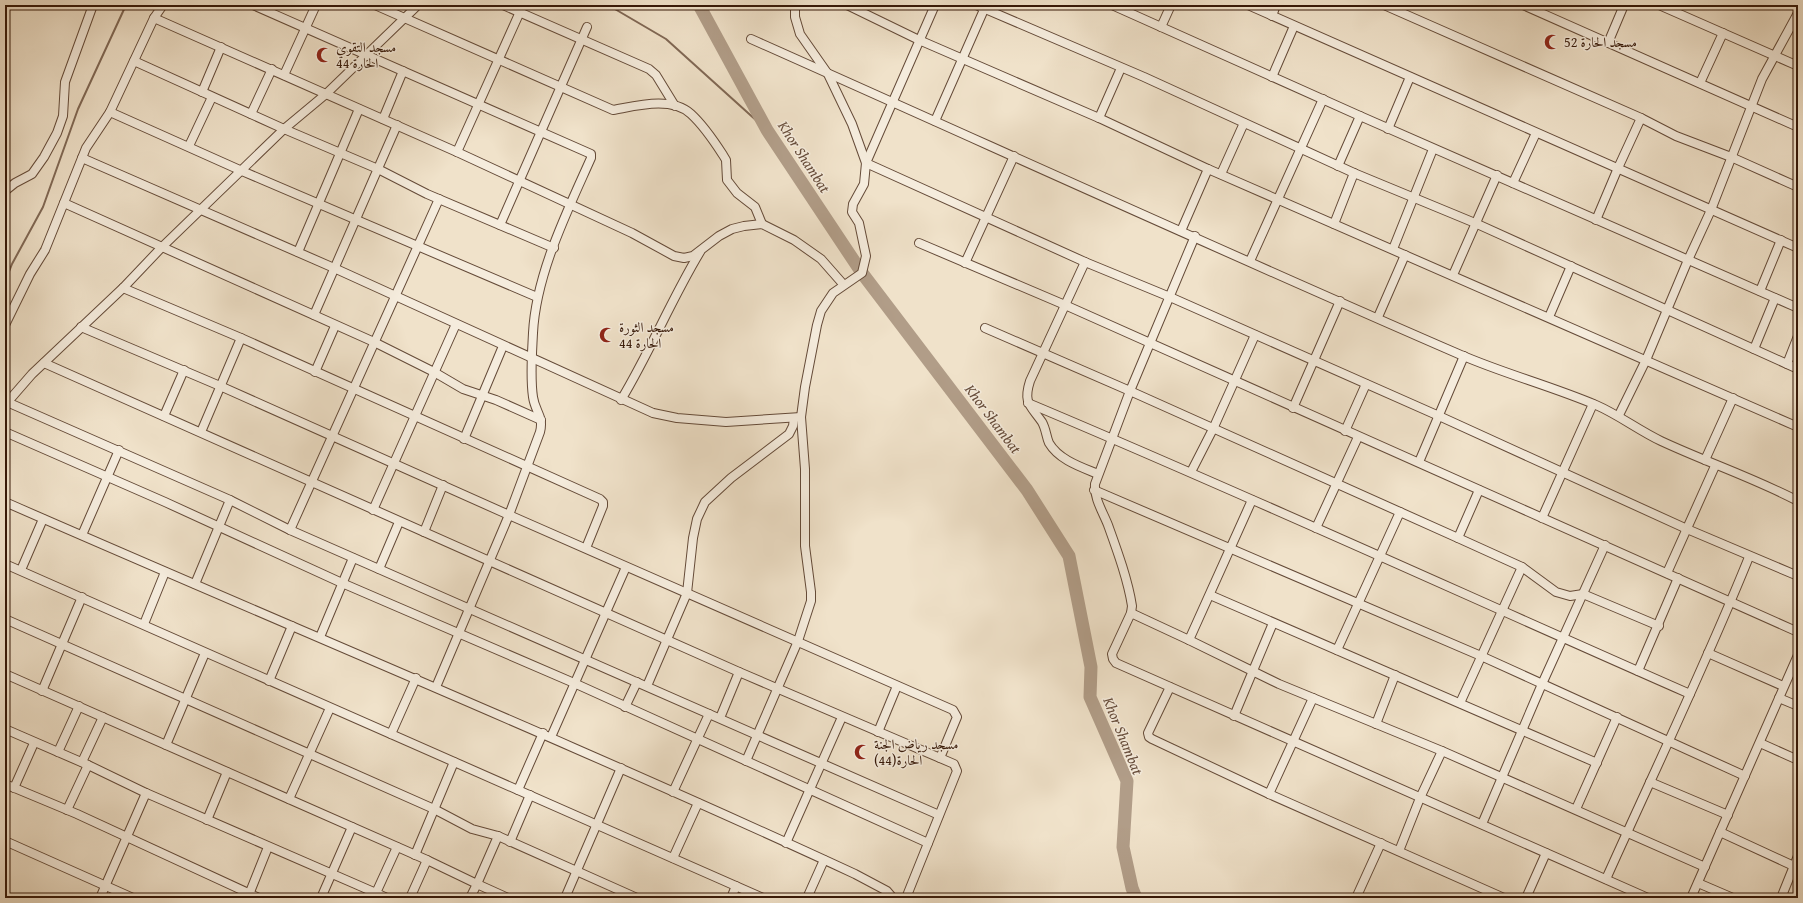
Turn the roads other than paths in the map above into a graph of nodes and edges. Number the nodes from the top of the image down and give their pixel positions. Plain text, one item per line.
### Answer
1 (93, 5) edge
2 (163, 5) edge
3 (254, 5) edge
4 (316, 5) edge
5 (375, 5) edge
6 (418, 5) edge
7 (503, 5) edge
8 (795, 5) edge
9 (848, 5) edge
10 (935, 5) edge
11 (976, 5) edge
12 (1112, 5) edge
13 (1171, 5) edge
14 (1248, 5) edge
15 (1276, 5) edge
16 (1384, 5) edge
17 (1523, 5) edge
18 (1624, 5) edge
19 (1659, 5) edge
20 (985, 7) edge
21 (269, 8) edge
22 (522, 9) edge
23 (1798, 12) edge
24 (1272, 16) junction
25 (154, 18) junction
26 (405, 18) junction
27 (1294, 26) junction
28 (587, 27) dead end
29 (1161, 27) junction
30 (305, 29) junction
31 (1723, 33) junction
32 (751, 39) dead end
33 (582, 40) junction
34 (919, 40) junction
35 (1608, 43) junction
36 (221, 47) junction
37 (366, 55) junction
38 (1775, 56) junction
39 (962, 58) junction
40 (499, 60) junction
41 (134, 61) junction
42 (1798, 66) edge
43 (1122, 68) junction
44 (272, 69) junction
45 (403, 71) junction
46 (828, 74) junction
47 (284, 76) junction
48 (1272, 77) junction
49 (1410, 77) junction
50 (1700, 83) junction
51 (561, 87) junction
52 (202, 92) junction
53 (326, 94) junction
54 (212, 97) junction
55 (1323, 99) junction
56 (892, 102) junction
57 (479, 104) junction
58 (675, 106) junction
59 (1752, 106) junction
60 (359, 109) junction
61 (110, 112) junction
62 (251, 114) junction
63 (1360, 116) junction
64 (1099, 118) junction
65 (1641, 118) junction
66 (382, 119) junction
67 (935, 121) junction
68 (1244, 123) junction
69 (397, 125) junction
70 (1798, 127) edge
71 (284, 129) junction
72 (1388, 129) junction
73 (541, 131) junction
74 (1536, 133) junction
75 (189, 146) junction
76 (1300, 149) junction
77 (1433, 149) junction
78 (457, 152) junction
79 (341, 153) junction
80 (1014, 156) junction
81 (1731, 157) junction
82 (82, 158) junction
83 (866, 164) junction
84 (1338, 166) junction
85 (1618, 168) junction
86 (378, 169) junction
87 (1208, 169) junction
88 (242, 171) junction
89 (1221, 174) junction
90 (1354, 174) junction
91 (1497, 176) junction
92 (519, 181) junction
93 (1513, 184) junction
94 (1798, 187) edge
95 (5, 191) edge
96 (1413, 198) junction
97 (439, 199) junction
98 (1278, 199) junction
99 (64, 203) junction
100 (318, 203) junction
101 (570, 204) junction
102 (200, 210) junction
103 (1711, 210) junction
104 (986, 216) junction
105 (356, 219) junction
106 (1596, 220) junction
107 (1475, 223) junction
108 (762, 224) junction
109 (1334, 224) junction
110 (500, 225) junction
111 (1182, 231) junction
112 (1195, 236) junction
113 (1781, 240) junction
114 (920, 243) dead end
115 (418, 246) junction
116 (161, 248) junction
117 (554, 248) junction
118 (1798, 248) edge
119 (1392, 249) junction
120 (298, 252) junction
121 (700, 252) junction
122 (1404, 255) junction
123 (1688, 260) junction
124 (1250, 261) junction
125 (1085, 262) junction
126 (965, 263) junction
127 (1571, 266) junction
128 (334, 268) junction
129 (1452, 275) junction
130 (843, 284) junction
131 (123, 288) junction
132 (1760, 291) junction
133 (395, 296) junction
134 (537, 297) junction
135 (1170, 297) junction
136 (1775, 298) junction
137 (1340, 301) junction
138 (1065, 306) junction
139 (1798, 308) edge
140 (1668, 310) junction
141 (314, 315) junction
142 (1378, 317) junction
143 (1549, 317) junction
144 (456, 324) junction
145 (5, 325) edge
146 (335, 326) junction
147 (81, 327) junction
148 (985, 328) dead end
149 (1255, 335) junction
150 (1798, 336) edge
151 (241, 338) junction
152 (374, 342) junction
153 (1150, 344) junction
154 (503, 346) junction
155 (1754, 349) junction
156 (1044, 353) junction
157 (1464, 356) junction
158 (532, 358) junction
159 (1646, 360) junction
160 (1313, 361) junction
161 (44, 363) junction
162 (1786, 364) junction
163 (1798, 369) edge
164 (184, 370) junction
165 (315, 372) junction
166 (434, 372) junction
167 (1234, 382) junction
168 (1366, 384) junction
169 (220, 386) junction
170 (353, 389) junction
171 (1130, 391) junction
172 (482, 395) junction
173 (1733, 398) junction
174 (622, 400) junction
175 (1028, 403) junction
176 (6, 404) edge
177 (1593, 404) junction
178 (1293, 408) junction
179 (164, 416) junction
180 (414, 416) junction
181 (1439, 416) junction
182 (1619, 416) junction
183 (798, 417) junction
184 (541, 420) junction
185 (1798, 427) edge
186 (1213, 429) junction
187 (1346, 431) junction
188 (5, 432) edge
189 (201, 432) junction
190 (332, 435) junction
191 (1358, 436) junction
192 (1112, 438) junction
193 (464, 439) junction
194 (118, 450) junction
195 (1705, 460) junction
196 (1418, 462) junction
197 (393, 463) junction
198 (528, 466) junction
199 (1715, 466) junction
200 (1563, 471) junction
201 (1191, 472) junction
202 (1098, 474) junction
203 (106, 477) junction
204 (310, 482) junction
205 (1337, 484) junction
206 (443, 485) junction
207 (1094, 490) junction
208 (1478, 490) junction
209 (230, 500) junction
210 (1252, 500) junction
211 (1798, 500) edge
212 (5, 502) edge
213 (373, 510) junction
214 (1400, 512) junction
215 (509, 515) junction
216 (1542, 518) junction
217 (43, 519) junction
218 (399, 522) junction
219 (218, 526) junction
220 (1316, 528) junction
221 (1687, 529) junction
222 (290, 530) junction
223 (424, 532) junction
224 (82, 535) junction
225 (1458, 538) junction
226 (1605, 545) junction
227 (586, 548) junction
228 (1230, 548) junction
229 (1381, 555) junction
230 (1749, 556) junction
231 (353, 558) junction
232 (490, 561) junction
233 (5, 564) edge
234 (626, 566) junction
235 (1522, 567) junction
236 (379, 569) junction
237 (21, 570) junction
238 (165, 572) junction
239 (1667, 573) junction
240 (1798, 576) edge
241 (1678, 578) junction
242 (342, 583) junction
243 (195, 584) junction
244 (687, 593) junction
245 (1583, 594) junction
246 (1210, 595) junction
247 (82, 597) junction
248 (1731, 602) junction
249 (1358, 604) junction
250 (470, 608) junction
251 (1502, 611) junction
252 (606, 613) junction
253 (1131, 613) junction
254 (5, 619) edge
255 (1273, 622) junction
256 (144, 624) junction
257 (292, 626) junction
258 (1659, 626) junction
259 (1798, 632) edge
260 (459, 633) junction
261 (320, 637) junction
262 (1563, 638) junction
263 (667, 640) junction
264 (1189, 640) junction
265 (798, 642) junction
266 (62, 644) junction
267 (1337, 650) junction
268 (205, 653) junction
269 (1708, 654) junction
270 (1798, 655) edge
271 (1481, 656) junction
272 (585, 659) junction
273 (1638, 671) junction
274 (739, 672) junction
275 (1253, 672) junction
276 (5, 674) edge
277 (1396, 675) junction
278 (416, 678) junction
279 (269, 680) junction
280 (637, 682) junction
281 (574, 683) junction
282 (1542, 684) junction
283 (647, 686) junction
284 (897, 686) junction
285 (1783, 686) junction
286 (436, 687) junction
287 (1170, 687) junction
288 (778, 689) junction
289 (42, 691) junction
290 (1690, 694) junction
291 (1313, 698) junction
292 (1779, 698) junction
293 (185, 699) junction
294 (1460, 703) junction
295 (79, 706) junction
296 (1798, 706) edge
297 (625, 707) junction
298 (330, 708) junction
299 (709, 714) junction
300 (1234, 716) junction
301 (103, 717) junction
302 (842, 717) junction
303 (720, 718) junction
304 (1617, 718) junction
305 (1376, 724) junction
306 (5, 729) edge
307 (1522, 730) junction
308 (878, 732) junction
309 (391, 734) junction
310 (543, 734) junction
311 (758, 735) junction
312 (551, 737) junction
313 (697, 739) junction
314 (1670, 740) junction
315 (1293, 741) junction
316 (34, 743) junction
317 (1760, 743) junction
318 (166, 745) junction
319 (1442, 751) junction
320 (58, 752) junction
321 (310, 754) junction
322 (940, 758) junction
323 (1798, 760) edge
324 (746, 761) junction
325 (454, 762) junction
326 (1597, 763) junction
327 (85, 764) junction
328 (822, 764) junction
329 (621, 768) junction
330 (227, 772) junction
331 (1746, 776) junction
332 (1502, 778) junction
333 (1650, 782) junction
334 (5, 784) edge
335 (14, 788) junction
336 (518, 790) junction
337 (810, 790) junction
338 (673, 792) junction
339 (146, 794) junction
340 (1269, 794) junction
341 (530, 795) junction
342 (1420, 798) junction
343 (289, 799) junction
344 (698, 803) junction
345 (434, 809) junction
346 (1576, 809) junction
347 (67, 810) junction
348 (939, 815) junction
349 (1728, 815) junction
350 (207, 820) junction
351 (1482, 824) junction
352 (597, 825) junction
353 (352, 827) junction
354 (1720, 832) junction
355 (1627, 833) junction
356 (498, 836) junction
357 (126, 838) junction
358 (5, 841) edge
359 (510, 842) junction
360 (786, 843) junction
361 (928, 843) junction
362 (1381, 843) junction
363 (268, 847) junction
364 (397, 847) junction
365 (1399, 852) junction
366 (1546, 853) junction
367 (415, 854) junction
368 (1798, 856) edge
369 (673, 858) junction
370 (427, 860) junction
371 (824, 860) junction
372 (1705, 867) junction
373 (1796, 867) edge
374 (577, 871) junction
375 (332, 874) junction
376 (1606, 879) junction
377 (1698, 883) junction
378 (477, 884) junction
379 (105, 886) junction
380 (736, 886) junction
381 (887, 891) junction
382 (376, 893) junction
383 (5, 896) edge
384 (249, 896) edge
385 (1493, 896) edge
386 (8, 898) edge
387 (100, 898) edge
388 (133, 898) edge
389 (259, 898) edge
390 (322, 898) edge
391 (387, 898) edge
392 (410, 898) edge
393 (470, 898) edge
394 (508, 898) edge
395 (565, 898) edge
396 (637, 898) edge
397 (731, 898) edge
398 (763, 898) edge
399 (807, 898) edge
400 (893, 898) edge
401 (905, 898) edge
402 (1357, 898) edge
403 (1504, 898) edge
404 (1526, 898) edge
405 (1648, 898) edge
406 (1691, 898) edge
407 (1733, 898) edge
408 (1781, 898) edge

1 - 95 street
2 - 25 street
3 - 21 street
4 - 30 street
5 - 26 street
6 - 26 street
7 - 22 street
8 - 46 street
9 - 34 street
10 - 34 street
11 - 20 street
12 - 29 street
13 - 29 street
14 - 24 street
15 - 24 street
16 - 65 street
17 - 35 street
18 - 35 street
19 - 31 street
20 - 39 street
20 - 43 street
21 - 30 street
22 - 33 street
22 - 40 street
23 - 38 street
24 - 27 street
25 - 36 street
25 - 41 street
26 - 37 street
26 - 40 street
27 - 48 street
27 - 49 street
28 - 33 street
29 - 48 street
30 - 37 street
30 - 47 street
31 - 38 street
31 - 50 street
32 - 46 street
33 - 51 street
33 - 58 street
34 - 39 street
34 - 56 street
35 - 50 street
36 - 44 street
36 - 52 street
37 - 45 street
37 - 53 street
38 - 42 street
38 - 59 street
39 - 64 street
39 - 67 street
40 - 51 street
40 - 57 street
41 - 52 street
41 - 61 street
43 - 64 street
43 - 68 street
44 - 47 street
44 - 62 street
45 - 57 street
45 - 66 street
46 - 56 street
46 - 83 street
47 - 53 street
48 - 55 street
49 - 72 street
49 - 74 street
50 - 59 street
51 - 58 street
51 - 73 street
52 - 54 street
53 - 60 street
53 - 71 street
54 - 62 street
54 - 75 street
55 - 63 street
55 - 76 street
56 - 67 street
56 - 83 street
57 - 73 street
57 - 78 street
58 - 108 street
59 - 70 street
59 - 81 street
60 - 66 street
60 - 79 street
61 - 75 street
61 - 82 street
62 - 71 street
63 - 72 street
63 - 84 street
64 - 87 street
65 - 81 street
65 - 85 street
66 - 69 street
67 - 80 street
68 - 76 street
68 - 89 street
69 - 78 street
69 - 86 street
71 - 79 street
71 - 88 street
72 - 77 street
73 - 92 street
73 - 101 street
74 - 85 street
74 - 93 street
75 - 88 street
76 - 84 street
76 - 98 street
77 - 91 street
77 - 96 street
78 - 92 street
79 - 86 street
79 - 100 street
80 - 104 street
80 - 111 street
81 - 94 street
81 - 103 street
82 - 99 street
82 - 102 street
83 - 104 street
83 - 130 street
84 - 90 street
85 - 103 street
85 - 106 street
86 - 97 street
86 - 105 street
87 - 89 street
87 - 111 street
88 - 100 street
88 - 102 street
89 - 98 street
90 - 96 street
90 - 109 street
91 - 93 street
91 - 107 street
92 - 101 street
92 - 110 street
93 - 106 street
96 - 107 street
96 - 119 street
97 - 110 street
97 - 115 street
98 - 109 street
98 - 124 street
99 - 116 street
99 - 145 street
100 - 105 street
100 - 120 street
101 - 117 street
101 - 121 street
102 - 116 street
102 - 120 street
103 - 113 street
103 - 123 street
104 - 125 street
104 - 126 street
105 - 115 street
105 - 128 street
106 - 123 street
107 - 127 street
107 - 129 street
108 - 121 street
108 - 130 street
109 - 119 street
110 - 117 street
111 - 112 street
112 - 124 street
112 - 135 street
113 - 118 street
113 - 132 street
114 - 126 street
115 - 133 street
115 - 134 street
116 - 131 street
116 - 141 street
117 - 134 street
119 - 122 street
120 - 128 street
121 - 174 street
122 - 129 street
122 - 142 street
123 - 132 street
123 - 140 street
124 - 137 street
125 - 135 street
125 - 138 street
126 - 138 street
127 - 140 street
127 - 143 street
128 - 133 street
128 - 141 street
129 - 143 street
130 - 183 street
131 - 147 street
131 - 151 street
132 - 136 street
133 - 144 street
133 - 152 street
134 - 158 street
135 - 149 street
135 - 153 street
136 - 139 street
136 - 155 street
137 - 142 street
137 - 160 street
138 - 153 street
138 - 156 street
140 - 155 street
140 - 159 street
141 - 146 street
142 - 157 street
143 - 159 street
144 - 154 street
144 - 166 street
146 - 152 street
146 - 165 street
147 - 161 street
147 - 164 street
148 - 156 street
149 - 160 street
149 - 167 street
150 - 162 street
151 - 165 street
151 - 169 street
152 - 166 street
152 - 170 street
153 - 167 street
153 - 171 street
154 - 158 street
154 - 172 street
155 - 162 street
156 - 171 street
156 - 175 street
157 - 177 street
157 - 181 street
158 - 174 street
158 - 184 street
159 - 173 street
159 - 182 street
160 - 168 street
160 - 178 street
161 - 176 street
161 - 179 street
162 - 163 street
164 - 169 street
164 - 179 street
165 - 170 street
166 - 172 street
166 - 180 street
167 - 178 street
167 - 186 street
168 - 181 street
168 - 187 street
169 - 189 street
169 - 190 street
170 - 180 street
170 - 190 street
171 - 186 street
171 - 192 street
172 - 184 street
172 - 193 street
173 - 185 street
173 - 195 street
174 - 183 street
175 - 192 street
175 - 202 street
176 - 194 street
177 - 182 street
177 - 200 street
178 - 187 street
179 - 189 street
180 - 193 street
180 - 197 street
181 - 196 street
181 - 200 street
182 - 195 street
183 - 244 street
183 - 265 street
184 - 198 street
186 - 201 street
186 - 205 street
187 - 191 street
188 - 203 street
189 - 204 street
190 - 197 street
190 - 204 street
191 - 196 street
191 - 205 street
192 - 201 street
192 - 202 street
193 - 198 street
194 - 203 street
194 - 209 street
195 - 199 street
196 - 208 street
197 - 206 street
197 - 213 street
198 - 215 street
198 - 227 street
199 - 211 street
199 - 221 street
200 - 216 street
200 - 221 street
201 - 210 street
202 - 207 street
203 - 219 street
203 - 224 street
204 - 213 street
204 - 222 street
205 - 214 street
205 - 220 street
206 - 215 street
206 - 223 street
207 - 228 street
207 - 253 street
208 - 216 street
208 - 225 street
209 - 219 street
209 - 222 street
210 - 220 street
210 - 228 street
212 - 217 street
213 - 218 street
214 - 225 street
214 - 229 street
215 - 227 street
215 - 232 street
216 - 226 street
217 - 224 street
217 - 237 street
218 - 223 street
218 - 236 street
219 - 242 street
219 - 243 street
220 - 229 street
221 - 230 street
221 - 239 street
222 - 231 street
223 - 232 street
224 - 238 street
225 - 235 street
226 - 239 street
226 - 245 street
227 - 234 street
228 - 246 street
228 - 249 street
229 - 249 street
229 - 251 street
230 - 240 street
230 - 248 street
231 - 236 street
231 - 242 street
232 - 250 street
232 - 252 street
233 - 237 street
234 - 244 street
234 - 252 street
235 - 245 street
235 - 251 street
236 - 250 street
237 - 247 street
238 - 243 street
238 - 256 street
239 - 241 street
241 - 248 street
241 - 258 street
242 - 260 street
242 - 261 street
243 - 257 street
244 - 263 street
244 - 265 street
245 - 258 street
245 - 262 street
246 - 255 street
246 - 264 street
247 - 256 street
247 - 266 street
248 - 259 street
248 - 269 street
249 - 267 street
249 - 271 street
250 - 260 street
250 - 272 street
251 - 262 street
251 - 271 street
252 - 263 street
252 - 272 street
253 - 264 street
253 - 287 street
254 - 266 street
255 - 267 street
255 - 275 street
256 - 268 street
257 - 261 street
257 - 279 street
258 - 273 street
260 - 281 street
260 - 286 street
261 - 278 street
262 - 273 street
262 - 282 street
263 - 274 street
263 - 283 street
264 - 275 street
265 - 284 street
265 - 288 street
266 - 289 street
266 - 293 street
267 - 277 street
268 - 279 street
268 - 293 street
269 - 285 street
269 - 290 street
270 - 285 street
271 - 282 street
271 - 294 street
272 - 280 street
272 - 281 street
273 - 290 street
274 - 288 street
274 - 303 street
275 - 291 street
275 - 300 street
276 - 289 street
277 - 294 street
277 - 305 street
278 - 286 street
278 - 309 street
279 - 298 street
280 - 283 street
280 - 297 street
281 - 297 street
281 - 312 street
282 - 304 street
282 - 307 street
283 - 299 street
284 - 308 street
284 - 322 street
285 - 292 street
286 - 310 street
287 - 300 street
287 - 340 street
288 - 302 street
288 - 311 street
289 - 295 street
290 - 314 street
291 - 305 street
291 - 315 street
292 - 296 street
292 - 317 street
293 - 318 street
293 - 321 street
294 - 307 street
295 - 301 street
295 - 320 street
297 - 313 street
298 - 309 street
298 - 321 street
299 - 303 street
299 - 313 street
300 - 315 street
301 - 318 street
301 - 327 street
302 - 308 street
302 - 328 street
303 - 311 street
304 - 314 street
304 - 326 street
305 - 319 street
306 - 316 street
307 - 326 street
307 - 332 street
308 - 322 street
309 - 325 street
310 - 312 street
310 - 336 street
311 - 324 street
311 - 328 street
312 - 329 street
313 - 324 street
313 - 338 street
314 - 331 street
314 - 333 street
315 - 340 street
315 - 342 street
316 - 320 street
316 - 335 street
317 - 323 street
317 - 331 street
318 - 330 street
319 - 332 street
319 - 342 street
320 - 327 street
321 - 343 street
321 - 345 street
322 - 348 street
324 - 337 street
325 - 336 street
325 - 345 street
326 - 346 street
327 - 339 street
327 - 347 street
328 - 337 street
328 - 348 street
329 - 338 street
329 - 352 street
330 - 343 street
330 - 350 street
331 - 349 street
332 - 346 street
332 - 351 street
333 - 349 street
333 - 355 street
334 - 335 street
335 - 347 street
336 - 341 street
337 - 360 street
337 - 361 street
338 - 344 street
339 - 350 street
339 - 357 street
340 - 362 street
341 - 352 street
341 - 359 street
342 - 351 street
342 - 365 street
343 - 353 street
344 - 360 street
344 - 369 street
345 - 356 street
345 - 367 street
346 - 355 street
347 - 357 street
348 - 361 street
349 - 354 street
350 - 363 street
351 - 366 street
352 - 369 street
352 - 374 street
353 - 364 street
353 - 375 street
354 - 372 street
354 - 373 street
355 - 372 street
355 - 376 street
356 - 359 street
356 - 378 street
357 - 379 street
357 - 384 street
358 - 379 street
359 - 374 street
360 - 371 street
361 - 401 street
362 - 365 street
362 - 402 street
363 - 375 street
363 - 384 street
364 - 367 street
364 - 382 street
365 - 385 street
366 - 376 street
366 - 404 street
367 - 370 street
368 - 373 street
369 - 380 street
370 - 378 street
370 - 392 street
371 - 381 street
371 - 399 street
372 - 377 street
373 - 408 street
374 - 395 street
374 - 396 street
375 - 382 street
375 - 390 street
376 - 405 street
377 - 406 street
377 - 407 street
378 - 393 street
378 - 394 street
379 - 387 street
379 - 388 street
380 - 397 street
380 - 398 street
381 - 400 street
381 - 401 street
382 - 391 street
383 - 386 street
384 - 389 street
385 - 403 street

